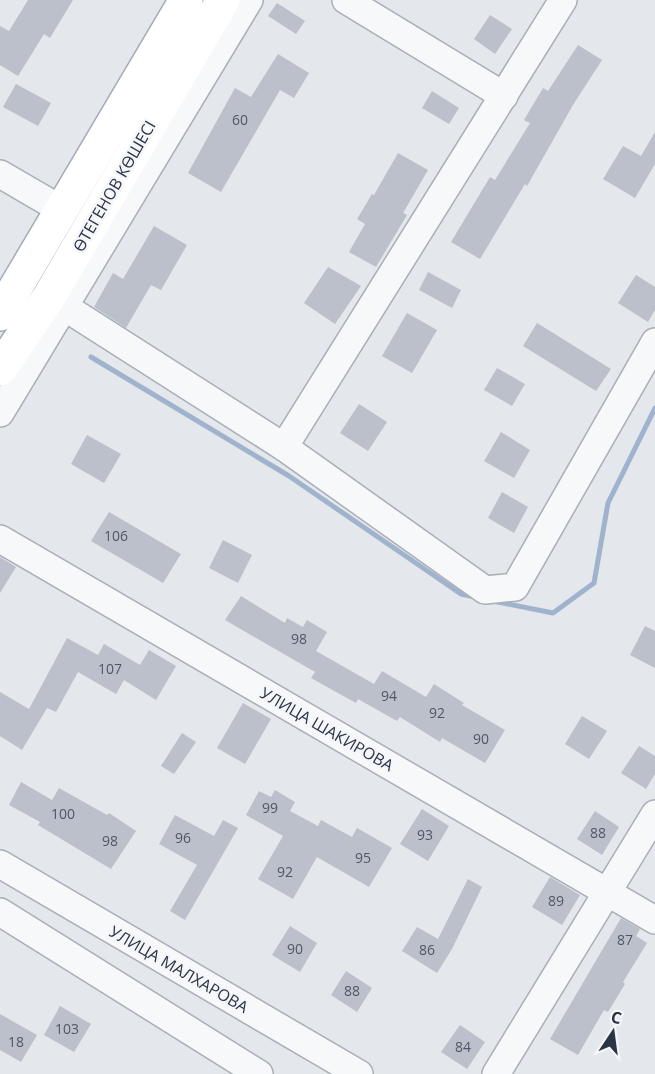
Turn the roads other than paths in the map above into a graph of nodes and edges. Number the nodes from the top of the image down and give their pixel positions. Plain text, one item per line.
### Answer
1 (186, 0) edge
2 (223, 0) edge
3 (249, 0) edge
4 (346, 0) edge
5 (563, 0) edge
6 (135, 86) junction
7 (504, 96) junction
8 (164, 102) junction
9 (0, 174) edge
10 (62, 210) junction
11 (57, 302) junction
12 (0, 314) edge
13 (655, 342) edge
14 (0, 369) edge
15 (0, 413) edge
16 (284, 447) junction
17 (0, 539) edge
18 (655, 814) edge
19 (0, 864) edge
20 (608, 893) junction
21 (655, 920) edge
22 (3, 921) edge
23 (259, 1074) edge
24 (358, 1074) edge
25 (496, 1074) edge

1 - 6 main road, ӨТЕГЕНОВ КӨШЕСІ
2 - 8 main road, ӨТЕГЕНОВ КӨШЕСІ
3 - 11 street
4 - 7 street
5 - 7 street
6 - 8 main road
6 - 10 main road, ӨТЕГЕНОВ КӨШЕСІ
7 - 16 street
8 - 11 main road, ӨТЕГЕНОВ КӨШЕСІ
9 - 10 street
10 - 12 main road, ӨТЕГЕНОВ КӨШЕСІ
11 - 14 main road, ӨТЕГЕНОВ КӨШЕСІ
11 - 15 street
11 - 16 street
13 - 16 street
17 - 20 street, УЛИЦА ШАКИРОВА
18 - 20 street
19 - 24 street, УЛИЦА МАЛХАРОВА
20 - 21 street, УЛИЦА ШАКИРОВА
20 - 25 street
22 - 23 street

